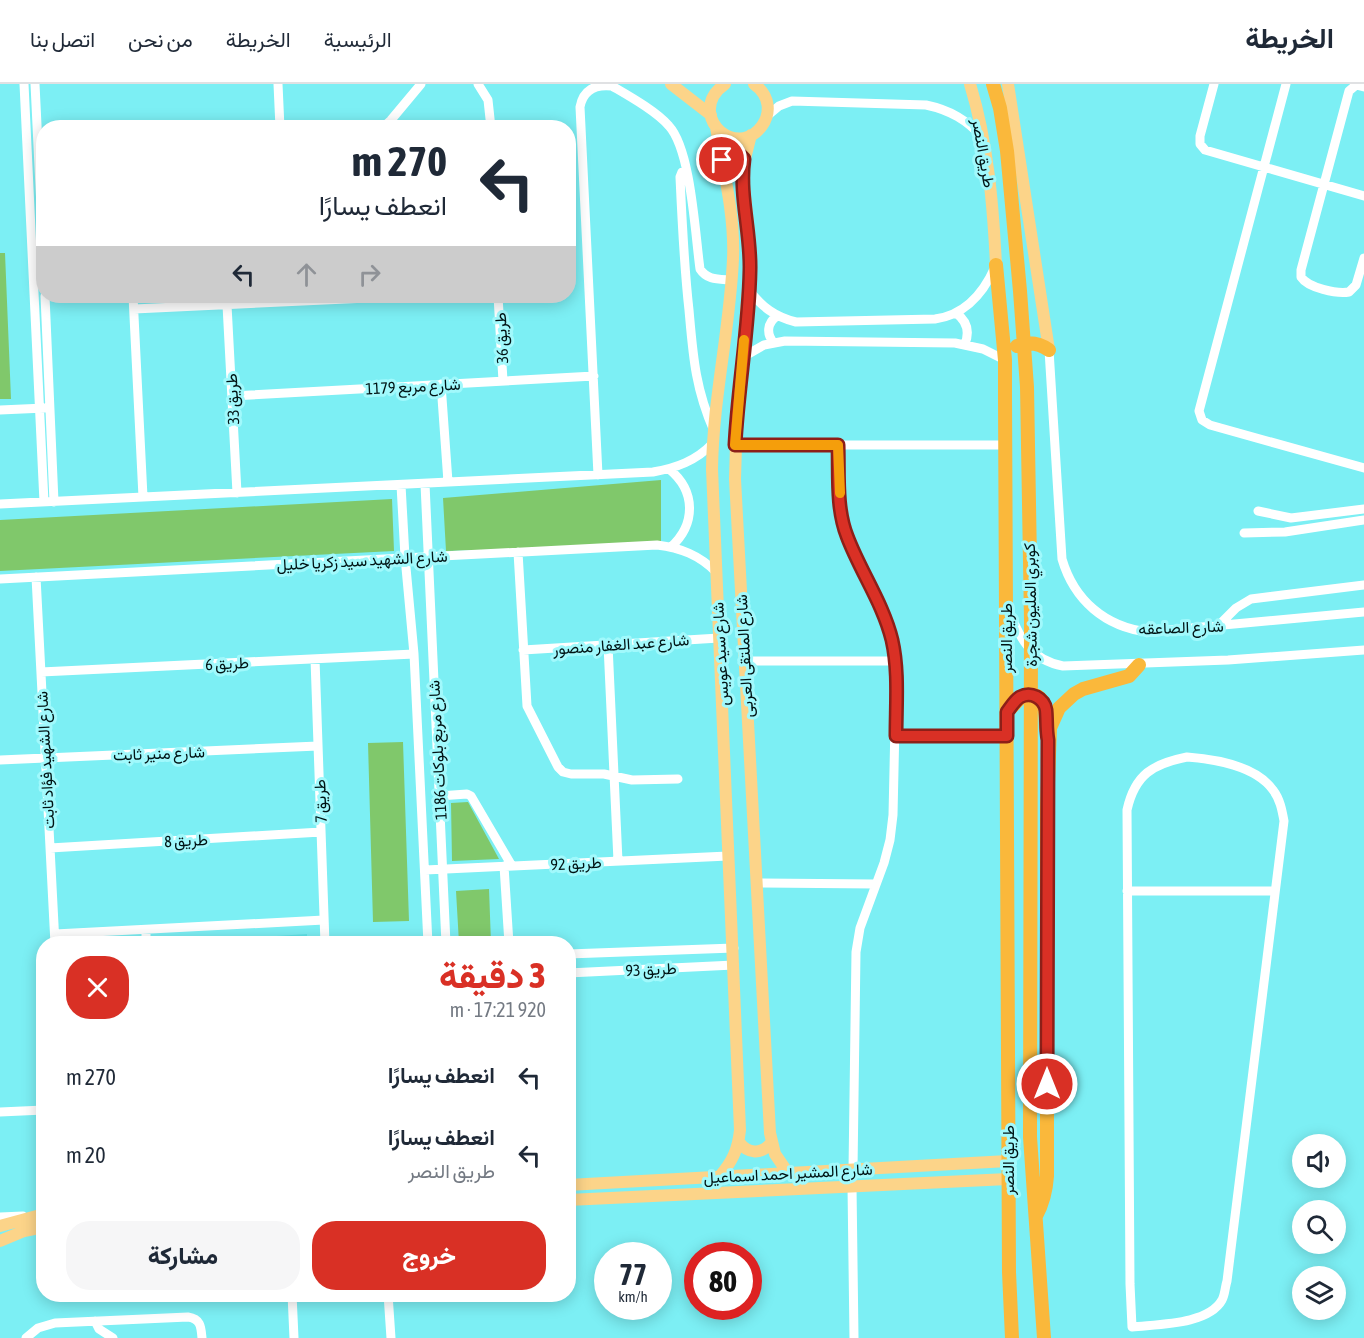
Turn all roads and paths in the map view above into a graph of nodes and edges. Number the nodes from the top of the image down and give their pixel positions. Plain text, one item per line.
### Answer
1 (24, 84) edge
2 (35, 84) edge
3 (278, 84) edge
4 (420, 84) edge
5 (478, 84) edge
6 (671, 84) edge
7 (724, 84) edge
8 (754, 84) edge
9 (970, 84) edge
10 (993, 84) edge
11 (1008, 84) edge
12 (1214, 84) edge
13 (1286, 84) edge
14 (1364, 87) edge
15 (767, 116) junction
16 (38, 120) edge
17 (280, 120) edge
18 (391, 120) edge
19 (490, 120) edge
20 (713, 121) junction
21 (751, 135) junction
22 (983, 138) junction
23 (36, 147) edge
24 (27, 148) junction
25 (720, 153) junction
26 (744, 159) junction
27 (1263, 168) junction
28 (686, 170) junction
29 (1324, 185) junction
30 (1364, 196) edge
31 (1364, 258) edge
32 (996, 265) junction
33 (731, 280) junction
34 (749, 290) junction
35 (45, 303) edge
36 (134, 303) edge
37 (268, 303) edge
38 (498, 303) edge
39 (227, 305) junction
40 (134, 309) junction
41 (956, 313) junction
42 (777, 316) junction
43 (774, 343) junction
44 (965, 344) junction
45 (1049, 350) junction
46 (742, 357) junction
47 (1005, 360) junction
48 (594, 376) junction
49 (503, 381) junction
50 (441, 384) junction
51 (232, 396) junction
52 (50, 407) junction
53 (40, 408) junction
54 (0, 410) edge
55 (713, 437) junction
56 (735, 445) junction
57 (838, 445) junction
58 (1005, 445) junction
59 (1364, 468) edge
60 (669, 469) junction
61 (598, 475) junction
62 (448, 482) junction
63 (425, 484) junction
64 (401, 485) junction
65 (237, 493) junction
66 (143, 497) junction
67 (44, 502) junction
68 (54, 502) junction
69 (0, 504) edge
70 (1364, 509) edge
71 (1258, 512) dead end
72 (1364, 520) edge
73 (1244, 534) dead end
74 (671, 547) junction
75 (518, 552) junction
76 (427, 556) junction
77 (405, 557) junction
78 (716, 572) junction
79 (36, 577) junction
80 (0, 579) edge
81 (1364, 585) edge
82 (1006, 602) junction
83 (1364, 612) edge
84 (1218, 626) junction
85 (719, 638) junction
86 (608, 645) junction
87 (523, 650) junction
88 (1364, 650) edge
89 (414, 654) junction
90 (315, 659) junction
91 (745, 661) junction
92 (896, 661) junction
93 (1139, 665) junction
94 (41, 672) junction
95 (1007, 712) junction
96 (896, 736) junction
97 (1007, 736) junction
98 (1048, 740) junction
99 (318, 746) junction
100 (45, 758) junction
101 (0, 760) edge
102 (614, 777) junction
103 (678, 779) dead end
104 (439, 796) junction
105 (321, 832) junction
106 (50, 848) junction
107 (728, 856) junction
108 (618, 861) junction
109 (508, 866) junction
110 (443, 869) junction
111 (424, 870) junction
112 (757, 883) junction
113 (876, 884) junction
114 (1127, 891) junction
115 (1275, 891) junction
116 (324, 920) junction
117 (146, 930) junction
118 (55, 936) edge
119 (85, 936) edge
120 (146, 936) edge
121 (325, 936) edge
122 (428, 936) edge
123 (446, 936) edge
124 (509, 936) edge
125 (734, 948) junction
126 (576, 954) edge
127 (734, 965) junction
128 (576, 973) edge
129 (36, 1110) edge
130 (0, 1112) edge
131 (739, 1142) junction
132 (771, 1143) junction
133 (1008, 1161) junction
134 (976, 1163) junction
135 (1031, 1164) joint
136 (853, 1170) junction
137 (788, 1173) junction
138 (718, 1177) junction
139 (1008, 1179) junction
140 (976, 1181) junction
141 (614, 1183) junction
142 (576, 1185) edge
143 (852, 1186) junction
144 (614, 1197) junction
145 (576, 1199) edge
146 (36, 1215) edge
147 (36, 1215) edge
148 (0, 1216) edge
149 (1035, 1218) junction
150 (0, 1226) edge
151 (36, 1229) edge
152 (0, 1240) edge
153 (292, 1302) edge
154 (389, 1302) edge
155 (95, 1321) junction
156 (1132, 1327) junction
157 (26, 1338) edge
158 (113, 1338) edge
159 (202, 1338) edge
160 (294, 1338) edge
161 (391, 1338) edge
162 (854, 1338) edge
163 (1012, 1338) edge
164 (1044, 1338) edge
165 (1133, 1338) edge

1 - 24 street
2 - 16 street
3 - 17 street
4 - 18 street
5 - 19 street
6 - 20 main road
7 - 20 main road
8 - 15 main road
9 - 22 main road, طريق النصر
10 - 135 highway, كوبري المليون شجرة
11 - 45 main road, طريق النصر
12 - 27 street
13 - 27 street
14 - 29 street
15 - 21 main road
15 - 22 street
20 - 21 main road
20 - 25 main road, شارع سيد عويس
21 - 26 main road, شارع الملتقى العربى
22 - 32 main road, طريق النصر
23 - 24 street
24 - 53 street
25 - 26 main road
25 - 33 main road, شارع سيد عويس
26 - 34 main road, شارع الملتقى العربى
27 - 29 street
27 - 59 street
28 - 33 street
28 - 48 street
28 - 55 street
29 - 30 street
29 - 31 street
32 - 41 street
32 - 47 highway, طريق النصر
33 - 55 main road, شارع سيد عويس
34 - 42 street
34 - 46 main road, شارع الملتقى العربى
35 - 52 street
36 - 40 street
37 - 39 street
38 - 49 street, طريق 36
39 - 40 street
39 - 51 street, طريق 33
40 - 66 street
41 - 42 street
41 - 44 street
42 - 43 street
43 - 44 street
43 - 46 street
44 - 47 street
45 - 47 highway
45 - 84 street, شارع الصاعقه
46 - 56 main road, شارع الملتقى العربى
47 - 58 highway, طريق النصر
48 - 49 street, شارع مربع 1179
48 - 61 street
49 - 50 street, شارع مربع 1179
50 - 51 street, شارع مربع 1179
50 - 62 street
51 - 65 street, طريق 33
52 - 53 street
52 - 68 street
53 - 54 street
53 - 67 street
55 - 60 street
55 - 78 main road, شارع سيد عويس
56 - 57 street
56 - 91 main road, شارع الملتقى العربى
57 - 58 street
57 - 92 street
58 - 82 highway, طريق النصر
60 - 61 street
60 - 74 street
61 - 62 street
62 - 63 street
63 - 64 street
63 - 76 street, شارع مربع بلوكات 1186
64 - 65 street
64 - 77 street, شارع مربع بلوكات 1186
65 - 66 street
66 - 68 street
67 - 68 street
67 - 69 street
70 - 71 street
72 - 73 street
74 - 75 street, شارع الشهيد سيد زكريا خليل
74 - 78 street, شارع الشهيد سيد زكريا خليل
75 - 76 street, شارع الشهيد سيد زكريا خليل
75 - 87 street
76 - 77 street, شارع الشهيد سيد زكريا خليل
76 - 104 street, شارع مربع بلوكات 1186
77 - 79 street, شارع الشهيد سيد زكريا خليل
77 - 89 street, شارع مربع بلوكات 1186
78 - 85 main road, شارع سيد عويس
79 - 80 street, شارع الشهيد سيد زكريا خليل
79 - 94 street, شارع الشهيد فؤاد ثابت
81 - 84 street
82 - 93 street
82 - 95 highway, طريق النصر
83 - 84 street, شارع الصاعقه
85 - 86 street, شارع عبد الغفار منصور
85 - 107 main road, شارع سيد عويس
86 - 87 street, شارع عبد الغفار منصور
86 - 102 street
87 - 102 street
88 - 93 street
89 - 90 street, طريق 6
89 - 111 street, شارع مربع بلوكات 1186
90 - 94 street, طريق 6
90 - 99 street, طريق 7
91 - 92 street
91 - 112 main road, شارع الملتقى العربى
92 - 96 street
93 - 98 highway
94 - 100 street, شارع الشهيد فؤاد ثابت
95 - 97 highway, طريق النصر
95 - 98 highway
96 - 97 street
96 - 113 street
97 - 133 highway, طريق النصر
98 - 149 highway
99 - 100 street, شارع منير ثابت
99 - 105 street, طريق 7
100 - 101 street, شارع منير ثابت
100 - 106 street, شارع الشهيد فؤاد ثابت
102 - 103 street
102 - 108 street
104 - 109 street
104 - 110 street, شارع مربع بلوكات 1186
105 - 106 street, طريق 8
105 - 116 street, طريق 7
106 - 118 street, شارع الشهيد فؤاد ثابت
107 - 108 street, طريق 92
107 - 125 main road, شارع سيد عويس
108 - 109 street, طريق 92
109 - 110 street, طريق 92
109 - 124 street
110 - 111 street, طريق 92
110 - 123 street, شارع مربع بلوكات 1186
111 - 122 street, شارع مربع بلوكات 1186
112 - 113 street
112 - 132 main road, شارع الملتقى العربى
113 - 136 street
114 - 115 street
114 - 115 street
114 - 156 street
115 - 156 street
116 - 117 street
116 - 121 street, طريق 7
117 - 119 street
117 - 120 street
125 - 126 street, طريق 93
125 - 127 main road, شارع سيد عويس
127 - 128 street, طريق 93
127 - 131 main road, شارع سيد عويس
129 - 130 street
131 - 132 main road
131 - 138 main road, شارع سيد عويس
132 - 137 main road, شارع الملتقى العربى
133 - 134 main road, شارع المشير احمد اسماعيل
133 - 139 highway, طريق النصر
134 - 136 main road, شارع المشير احمد اسماعيل
134 - 140 main road
135 - 149 highway, طريق النصر
136 - 137 main road, شارع المشير احمد اسماعيل
137 - 138 main road, شارع المشير احمد اسماعيل
138 - 141 main road, شارع المشير احمد اسماعيل
139 - 140 main road, شارع المشير احمد اسماعيل
139 - 163 highway, طريق النصر
140 - 143 main road, شارع المشير احمد اسماعيل
141 - 142 main road, شارع المشير احمد اسماعيل
141 - 144 main road
143 - 144 main road, شارع المشير احمد اسماعيل
143 - 162 street
144 - 145 main road, شارع المشير احمد اسماعيل
146 - 148 street
147 - 150 main road
149 - 164 highway, طريق النصر
151 - 152 main road
153 - 160 street
154 - 161 street
155 - 157 street
155 - 158 street
155 - 159 street
156 - 165 street

